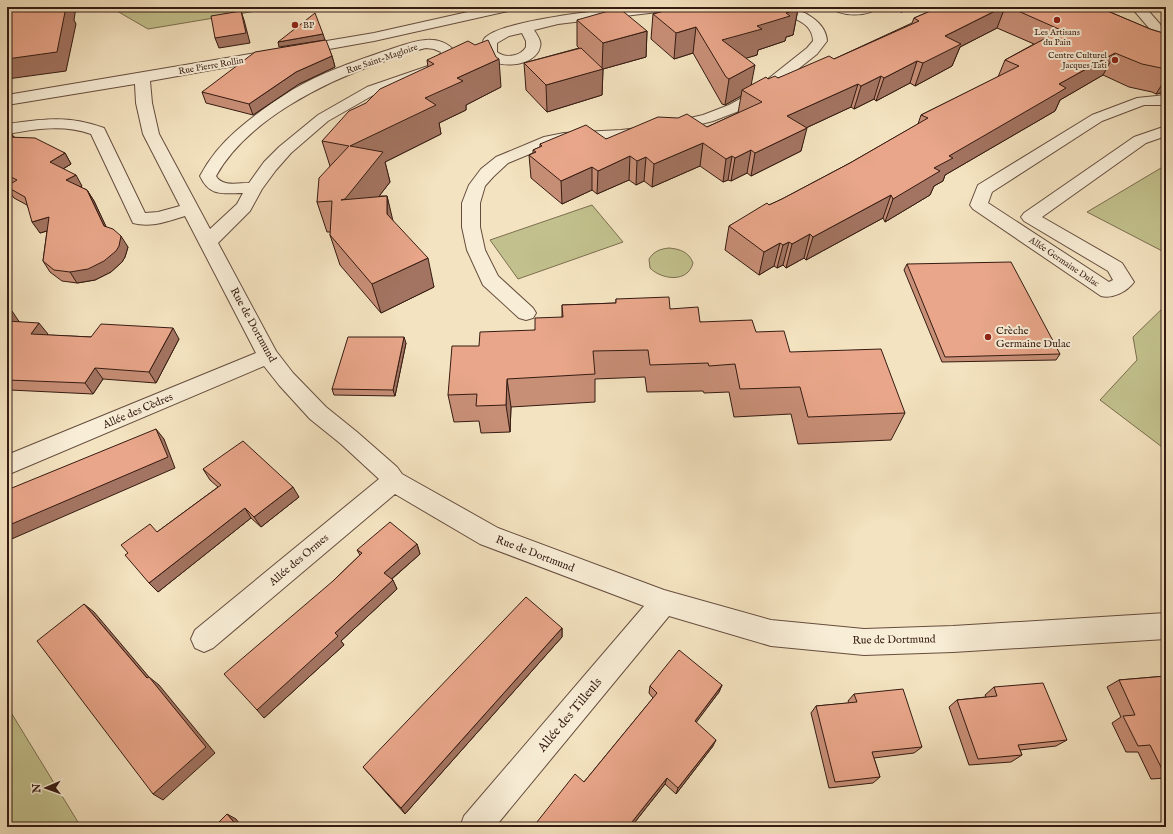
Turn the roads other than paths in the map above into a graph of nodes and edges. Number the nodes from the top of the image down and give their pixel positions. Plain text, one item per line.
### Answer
1 (508, 7) edge
2 (666, 7) edge
3 (765, 7) edge
4 (838, 7) edge
5 (871, 7) edge
6 (1138, 7) edge
7 (784, 8) edge
8 (526, 27) dead end
9 (1137, 27) edge
10 (1162, 38) edge
11 (142, 78) junction
12 (7, 100) edge
13 (1166, 100) edge
14 (7, 129) edge
15 (1166, 131) edge
16 (254, 188) junction
17 (191, 208) junction
18 (209, 241) junction
19 (526, 313) dead end
20 (268, 356) junction
21 (7, 465) edge
22 (394, 481) junction
23 (664, 602) junction
24 (1166, 626) edge
25 (204, 639) dead end
26 (476, 827) edge

1 - 11 street, Rue Pierre Rollin
2 - 8 street
3 - 7 street
4 - 5 street
6 - 10 street
7 - 19 street
9 - 10 street
11 - 12 street, Rue Pierre Rollin
11 - 17 street, Rue de Dortmund
13 - 15 street, Allée Germaine Dulac
14 - 17 street
16 - 16 street, Rue Saint-Magloire
16 - 18 street, Rue Saint-Magloire
17 - 18 street, Rue de Dortmund
18 - 20 street, Rue de Dortmund
20 - 21 street, Allée des Cèdres
20 - 22 street, Rue de Dortmund
22 - 23 street, Rue de Dortmund
22 - 25 street, Allée des Ormes
23 - 24 street, Rue de Dortmund
23 - 26 street, Allée des Tilleuls

